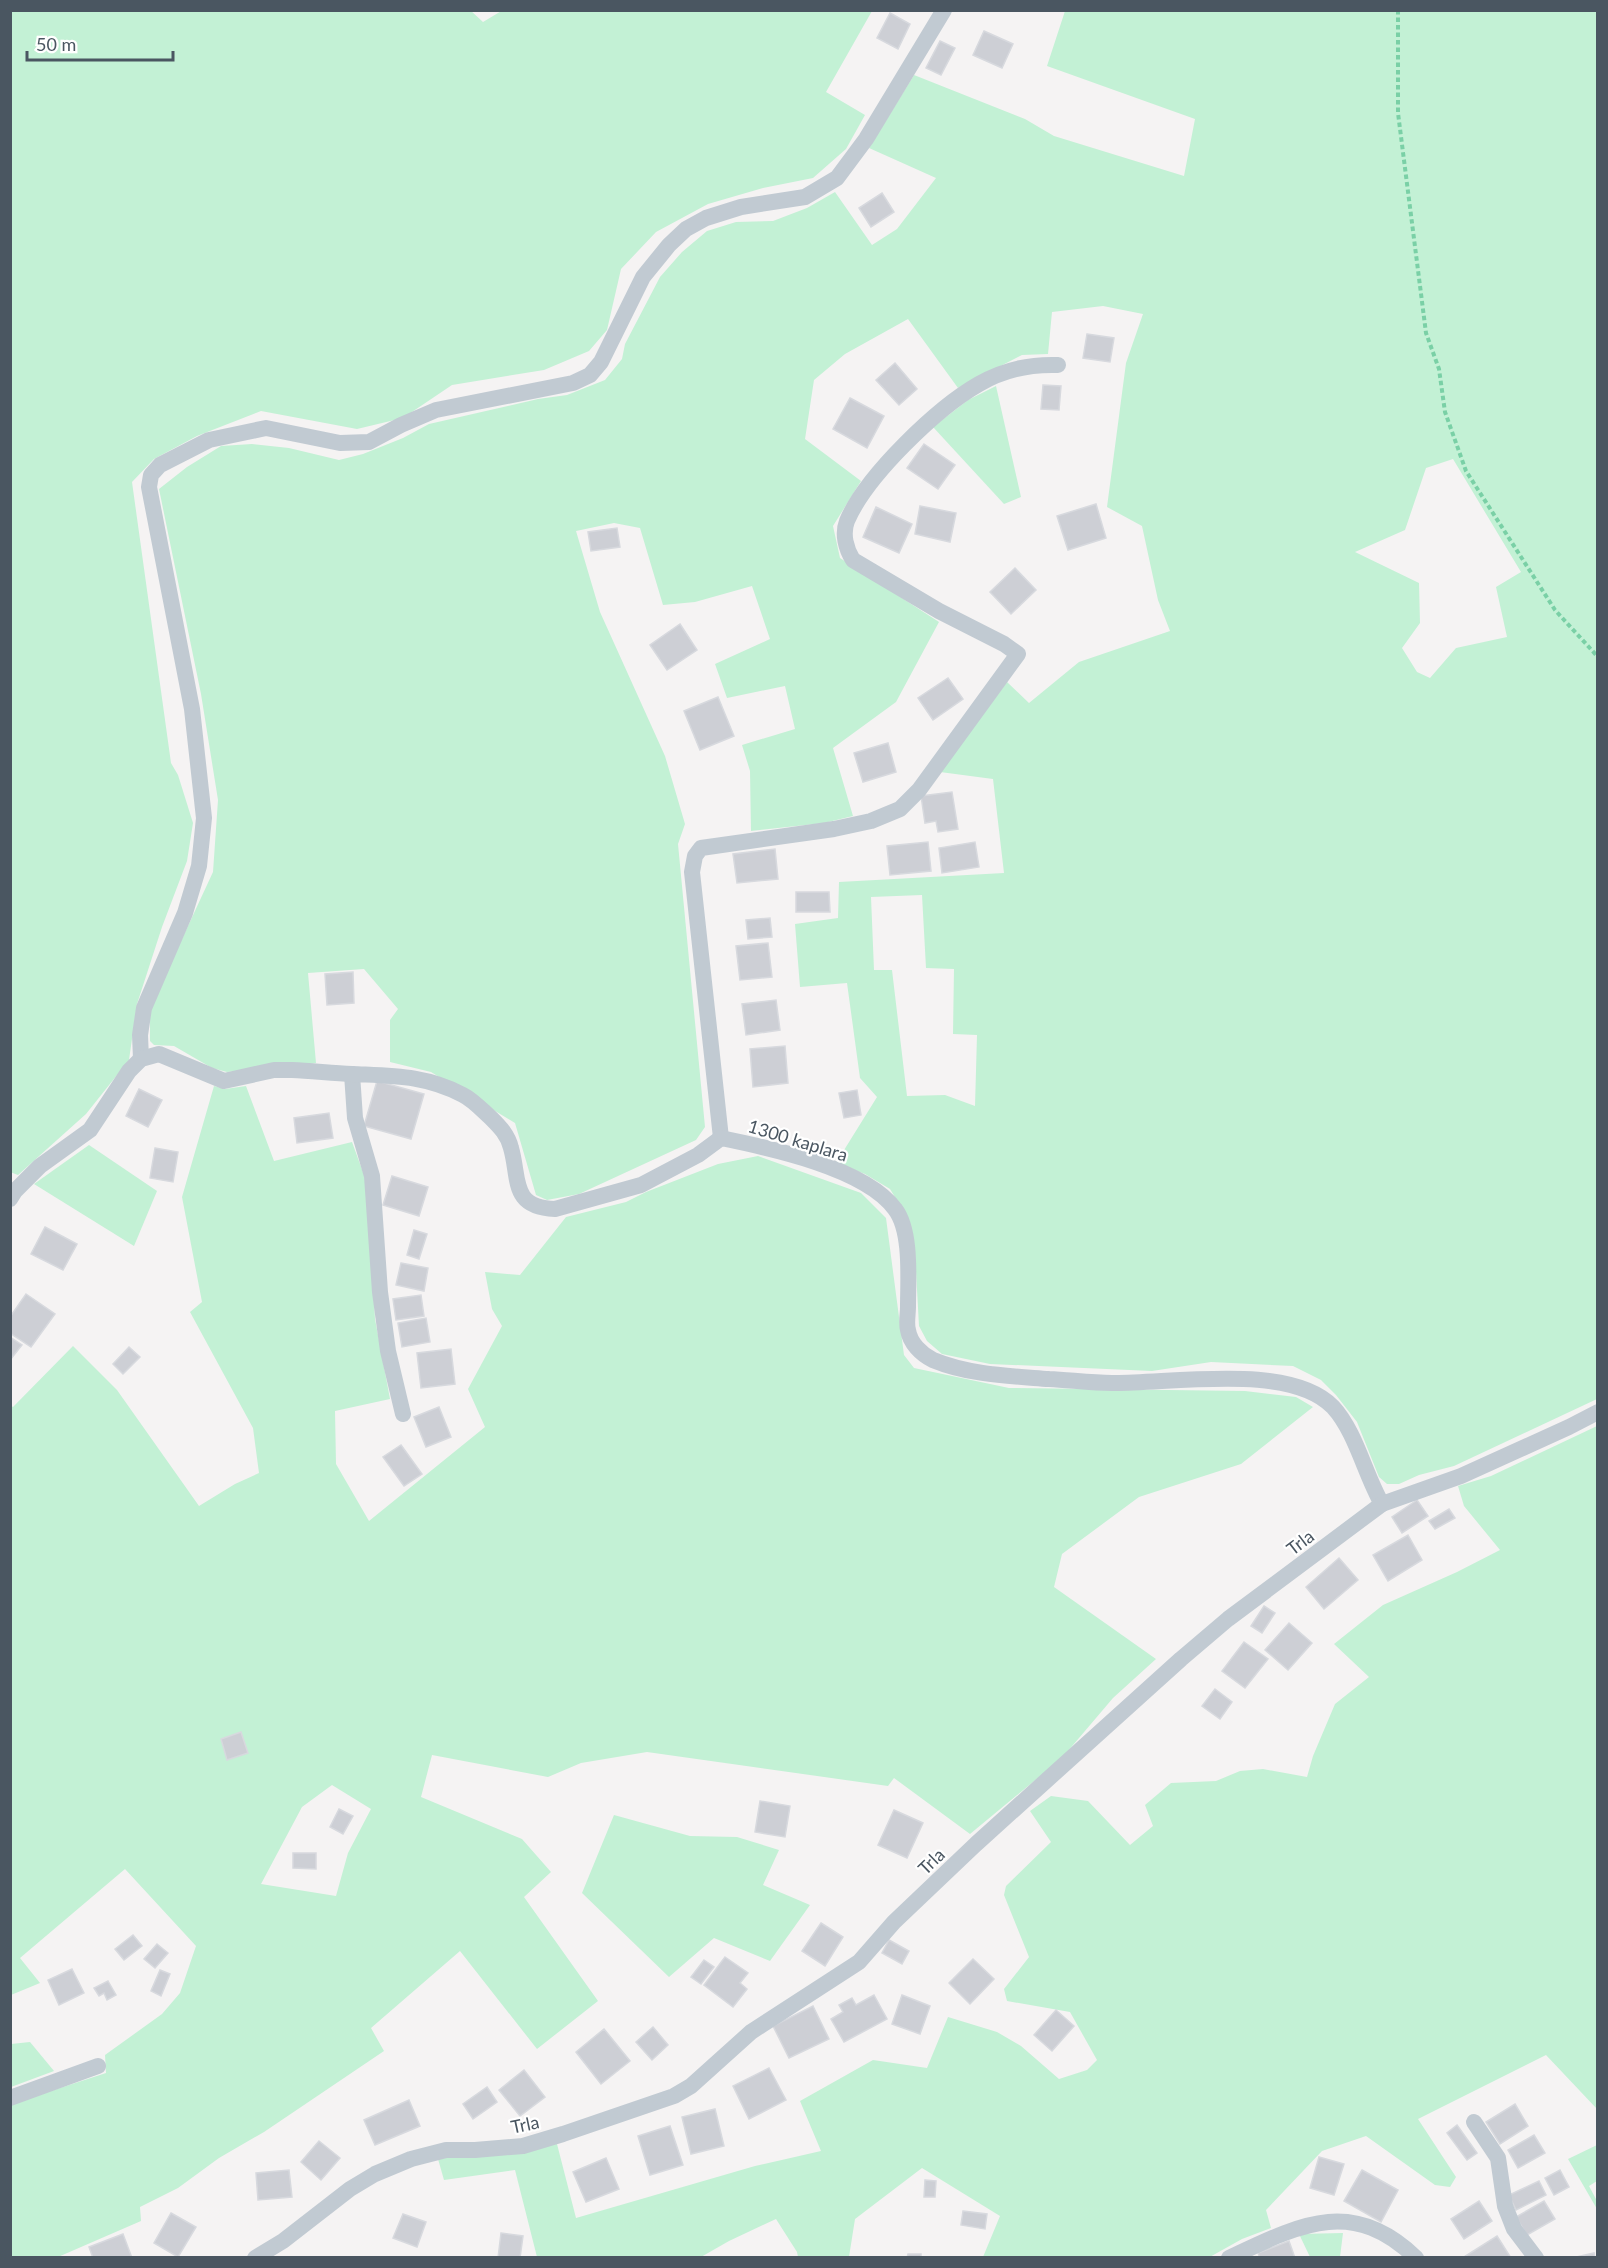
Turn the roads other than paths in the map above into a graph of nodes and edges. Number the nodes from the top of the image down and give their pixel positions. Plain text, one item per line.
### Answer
1 (944, 10) edge
2 (1058, 365) dead end
3 (141, 1059) junction
4 (352, 1074) junction
5 (721, 1138) junction
6 (10, 1199) edge
7 (1598, 1412) edge
8 (403, 1414) dead end
9 (1382, 1504) junction
10 (98, 2066) dead end
11 (10, 2098) edge
12 (1474, 2122) dead end
13 (255, 2258) edge
14 (1229, 2258) edge
15 (1416, 2258) edge
16 (1536, 2258) edge

1 - 3 street
2 - 5 street
3 - 4 street, 1300 kaplara
3 - 6 street
4 - 5 street, 1300 kaplara
4 - 8 street
5 - 9 street, 1300 kaplara
7 - 9 street, Trla
9 - 13 street, Trla
10 - 11 street
12 - 16 street
14 - 15 street

